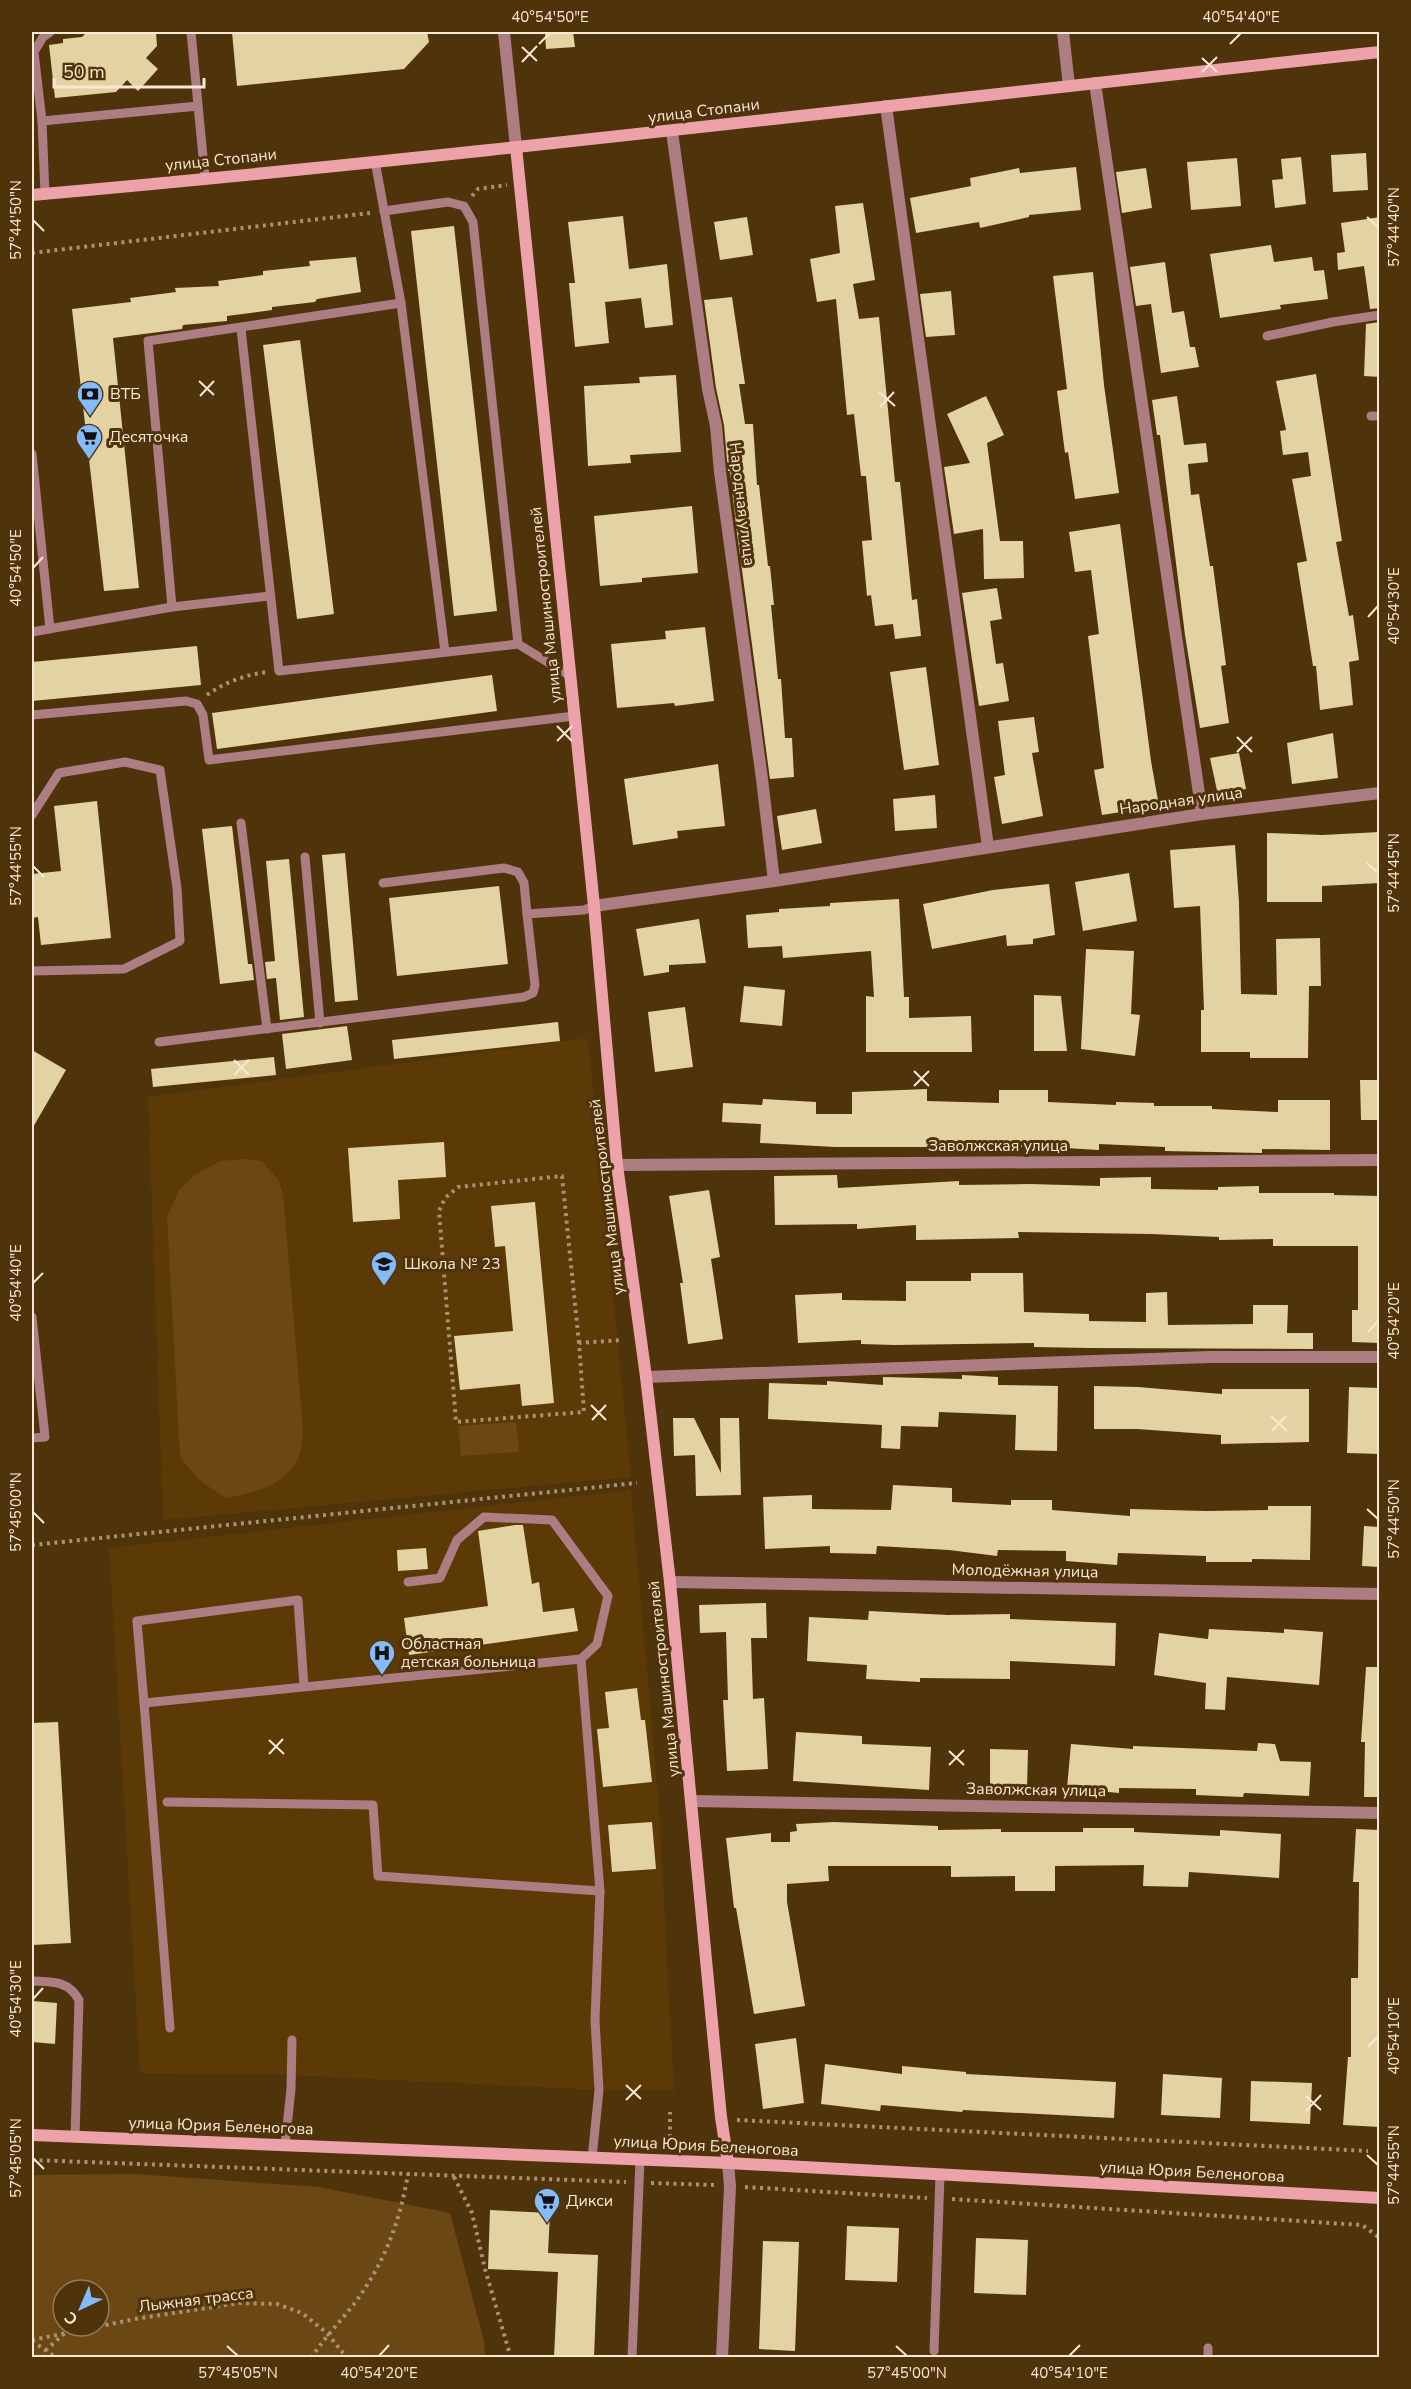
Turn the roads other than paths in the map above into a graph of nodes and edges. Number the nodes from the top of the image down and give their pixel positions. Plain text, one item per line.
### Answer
1 (50, 32) edge
2 (191, 32) edge
3 (504, 32) edge
4 (1063, 32) edge
5 (1380, 52) edge
6 (1095, 82) junction
7 (1069, 86) junction
8 (198, 106) junction
9 (886, 106) junction
10 (42, 121) junction
11 (672, 132) junction
12 (516, 147) junction
13 (375, 161) junction
14 (206, 178) junction
15 (45, 194) junction
16 (32, 195) edge
17 (384, 211) junction
18 (401, 303) junction
19 (1380, 315) edge
20 (242, 329) junction
21 (1266, 336) dead end
22 (32, 454) edge
23 (42, 560) junction
24 (32, 561) edge
25 (270, 596) junction
26 (172, 607) junction
27 (50, 629) junction
28 (32, 632) edge
29 (518, 644) junction
30 (445, 652) junction
31 (570, 676) junction
32 (32, 715) edge
33 (574, 716) junction
34 (1380, 793) edge
35 (32, 814) edge
36 (1202, 814) junction
37 (241, 823) dead end
38 (988, 847) junction
39 (305, 857) dead end
40 (774, 881) junction
41 (383, 883) dead end
42 (594, 906) junction
43 (527, 914) junction
44 (32, 971) edge
45 (320, 1023) junction
46 (267, 1029) junction
47 (159, 1042) dead end
48 (1380, 1160) edge
49 (617, 1165) junction
50 (32, 1317) edge
51 (1380, 1357) edge
52 (646, 1377) junction
53 (32, 1438) edge
54 (408, 1582) dead end
55 (670, 1582) junction
56 (1380, 1594) edge
57 (581, 1659) junction
58 (304, 1687) junction
59 (144, 1703) junction
60 (693, 1801) junction
61 (167, 1802) dead end
62 (1380, 1813) edge
63 (600, 1891) junction
64 (32, 1981) edge
65 (170, 2028) dead end
66 (292, 2040) dead end
67 (32, 2135) edge
68 (75, 2137) junction
69 (285, 2145) junction
70 (591, 2158) junction
71 (640, 2160) junction
72 (728, 2163) junction
73 (940, 2175) junction
74 (1380, 2198) edge
75 (934, 2350) dead end
76 (632, 2358) edge
77 (722, 2358) edge

1 - 10 lane
2 - 8 lane
3 - 12 street, улица Машиностроителей
4 - 7 street
5 - 6 street, улица Стопани
6 - 7 street, улица Стопани
6 - 36 street
7 - 9 street, улица Стопани
8 - 10 lane
8 - 14 lane
9 - 11 street, улица Стопани
9 - 38 street
10 - 15 lane
11 - 12 street, улица Стопани
11 - 40 street, Народная улица
12 - 13 street, улица Стопани
12 - 31 street, улица Машиностроителей
13 - 14 street, улица Стопани
13 - 17 lane
14 - 15 street, улица Стопани
15 - 16 street, улица Стопани
17 - 18 lane
17 - 29 lane
18 - 20 lane
18 - 30 lane
19 - 21 lane
20 - 25 lane
20 - 26 lane
22 - 23 lane
23 - 24 lane
23 - 27 lane
25 - 26 lane
25 - 30 lane
26 - 27 lane
27 - 28 lane
29 - 30 lane
29 - 31 lane
31 - 33 street, улица Машиностроителей
32 - 33 lane
33 - 42 street, улица Машиностроителей
34 - 36 street, Народная улица
35 - 44 lane
36 - 38 street, Народная улица
37 - 46 lane
38 - 40 street, Народная улица
39 - 45 lane
40 - 42 street, Народная улица
41 - 43 lane
42 - 43 lane
42 - 49 street, улица Машиностроителей
43 - 45 lane
45 - 46 lane
46 - 47 lane
48 - 49 street, Заволжская улица
49 - 52 street, улица Машиностроителей
50 - 53 lane
51 - 52 street
52 - 55 street, улица Машиностроителей
54 - 57 lane
55 - 56 street, Молодёжная улица
55 - 60 street, улица Машиностроителей
57 - 58 lane
57 - 63 lane
58 - 59 lane
58 - 59 lane
59 - 65 lane
60 - 62 street, Заволжская улица
60 - 72 street, улица Машиностроителей
61 - 63 lane
63 - 70 lane
64 - 68 lane
66 - 69 lane
67 - 68 street, улица Юрия Беленогова
68 - 69 street, улица Юрия Беленогова
69 - 70 street, улица Юрия Беленогова
70 - 71 street, улица Юрия Беленогова
71 - 72 street, улица Юрия Беленогова
71 - 76 lane
72 - 73 street, улица Юрия Беленогова
72 - 77 street, улица Машиностроителей
73 - 74 street, улица Юрия Беленогова
73 - 75 lane

